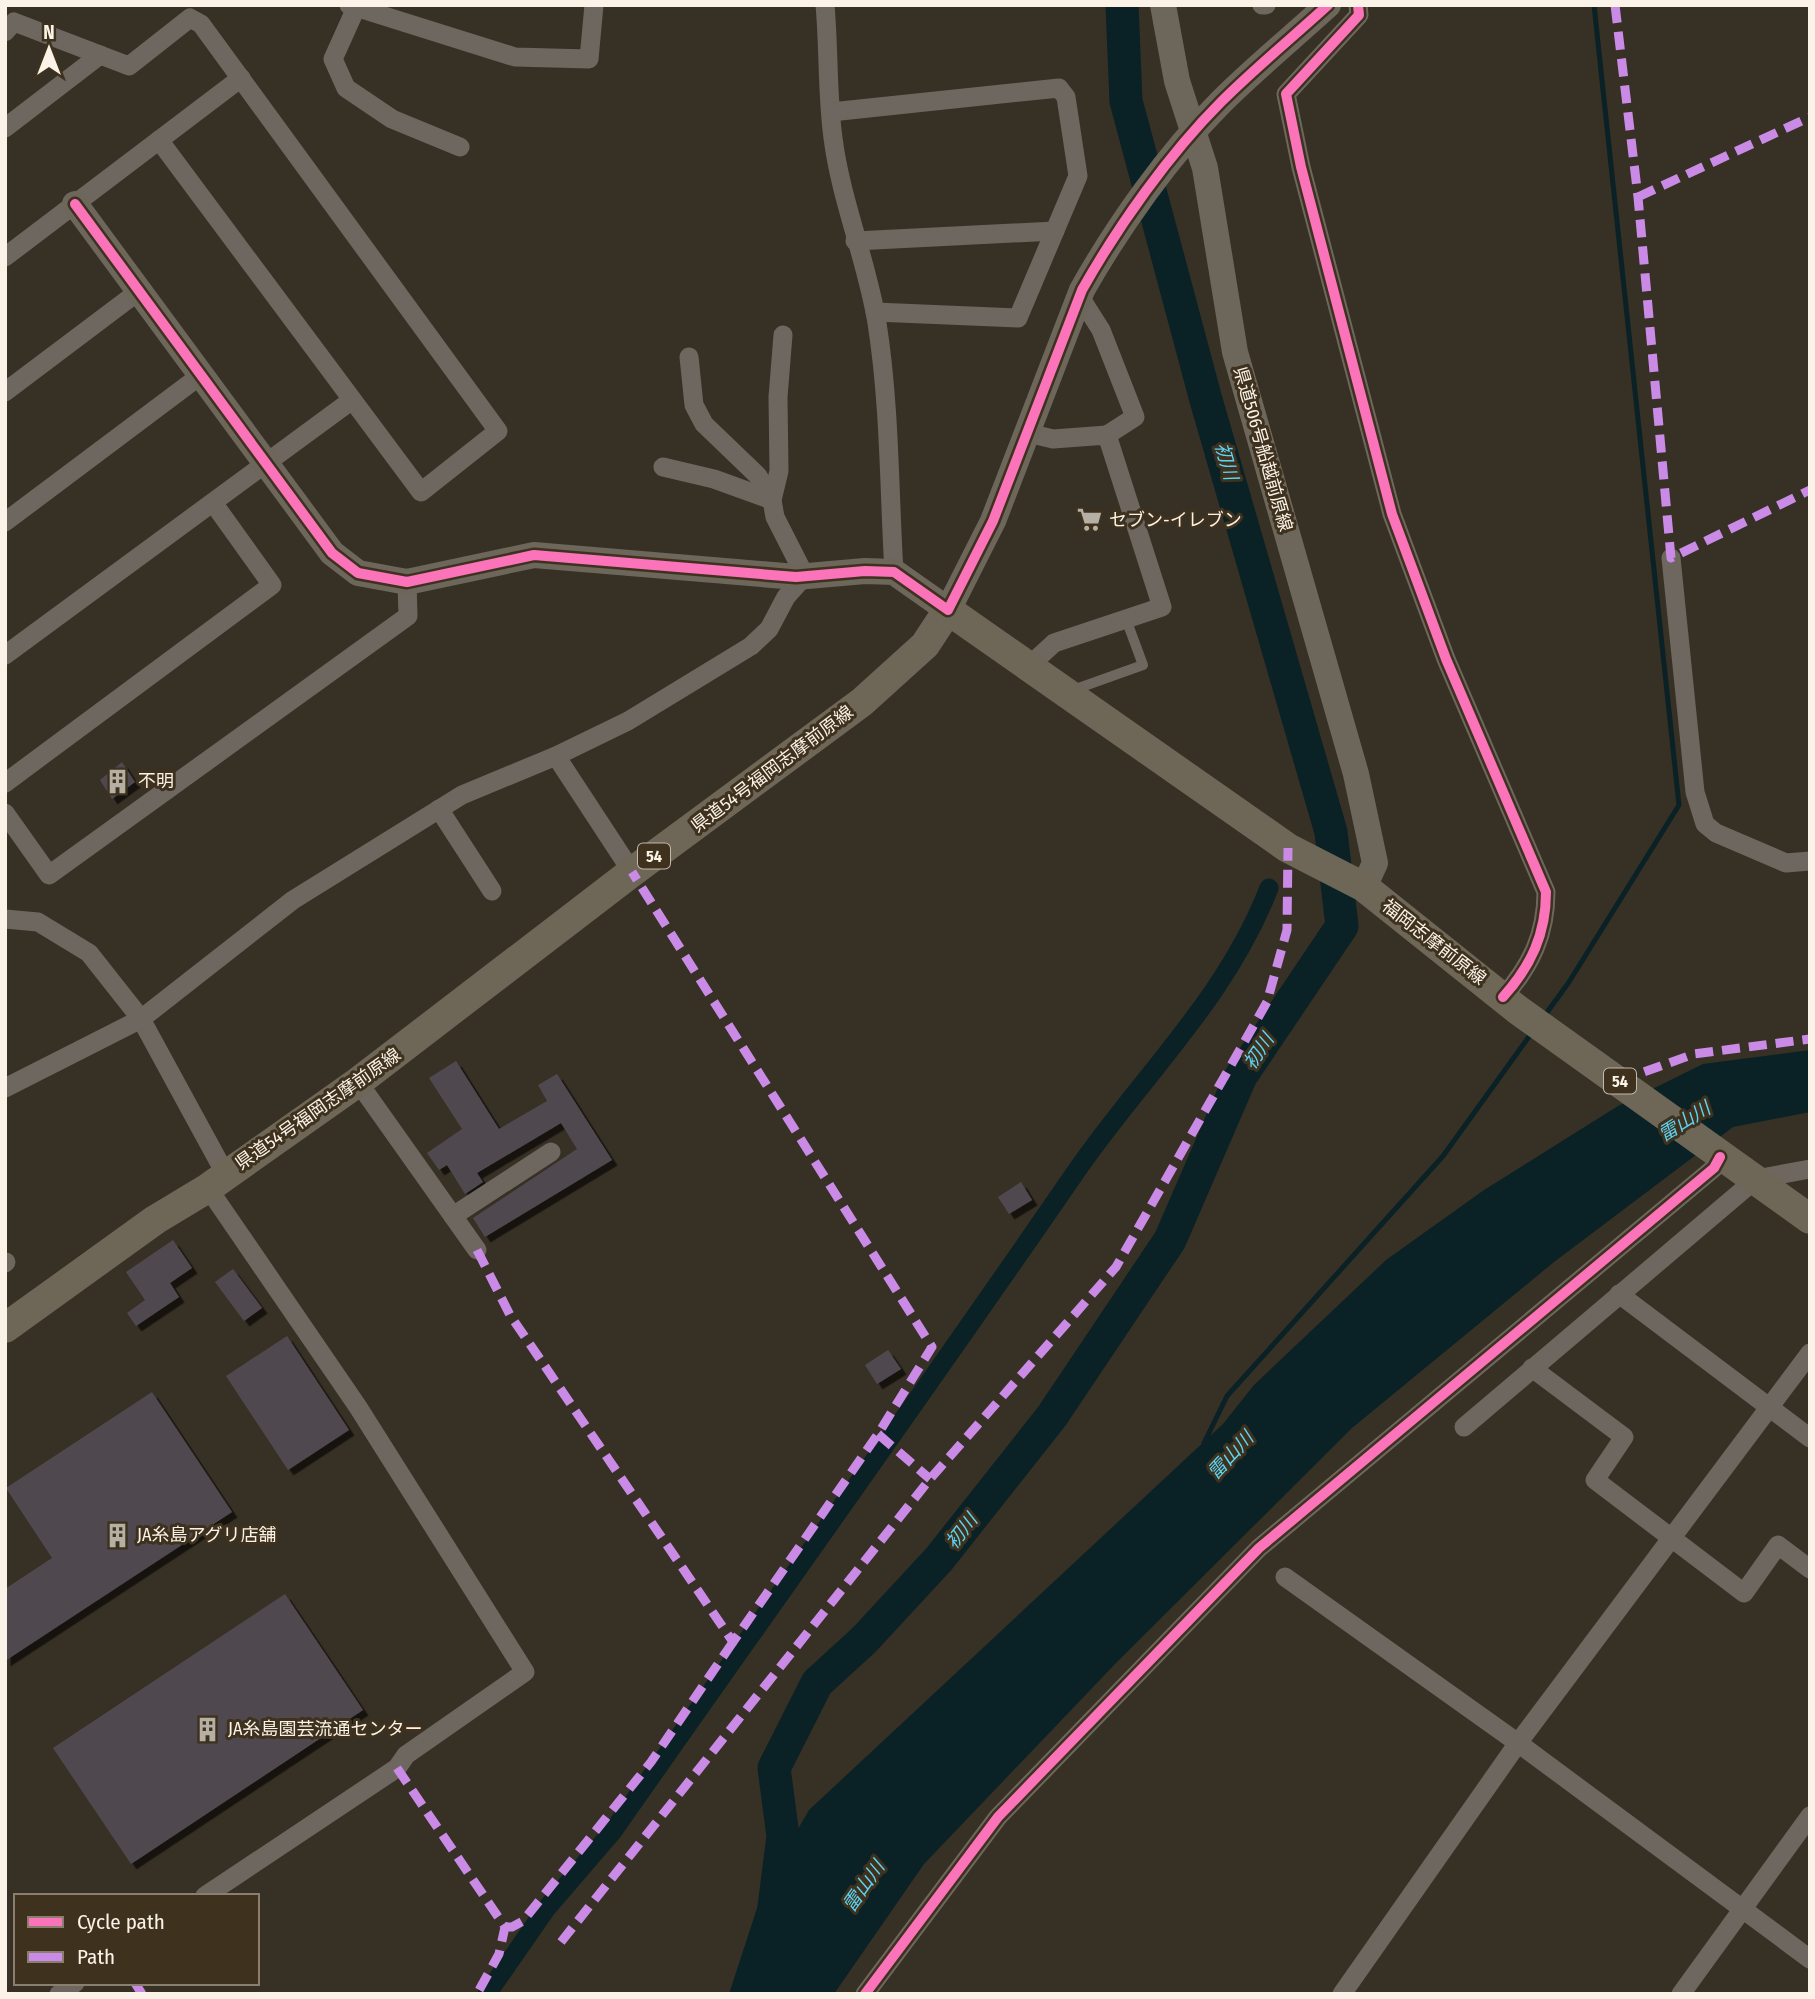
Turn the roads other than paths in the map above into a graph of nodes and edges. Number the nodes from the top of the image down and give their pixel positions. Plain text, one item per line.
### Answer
1 (594, 5) edge
2 (825, 5) edge
3 (1163, 5) edge
4 (1328, 5) edge
5 (1358, 5) edge
6 (352, 7) edge
7 (5, 33) edge
8 (100, 55) junction
9 (241, 78) junction
10 (831, 112) junction
11 (5, 128) edge
12 (159, 140) junction
13 (1186, 144) junction
14 (460, 147) dead end
15 (75, 204) junction
16 (1055, 231) junction
17 (855, 241) junction
18 (5, 257) edge
19 (139, 291) junction
20 (1081, 294) junction
21 (875, 313) junction
22 (783, 335) dead end
23 (689, 357) dead end
24 (201, 375) junction
25 (5, 392) edge
26 (352, 400) junction
27 (1028, 433) junction
28 (1107, 435) junction
29 (267, 465) junction
30 (663, 467) dead end
31 (772, 500) junction
32 (214, 504) junction
33 (5, 522) edge
34 (1671, 558) dead end
35 (894, 572) junction
36 (805, 576) junction
37 (407, 582) junction
38 (948, 610) junction
39 (1126, 619) junction
40 (5, 655) edge
41 (1028, 667) junction
42 (1066, 693) junction
43 (556, 756) junction
44 (5, 783) edge
45 (439, 809) junction
46 (5, 813) edge
47 (1810, 861) edge
48 (632, 872) junction
49 (1364, 887) junction
50 (492, 891) dead end
51 (5, 919) edge
52 (1511, 1003) junction
53 (141, 1019) junction
54 (358, 1082) junction
55 (5, 1088) edge
56 (551, 1152) dead end
57 (1720, 1157) junction
58 (1810, 1169) edge
59 (1756, 1179) junction
60 (217, 1181) junction
61 (453, 1216) junction
62 (1810, 1219) edge
63 (477, 1250) dead end
64 (1619, 1294) junction
65 (5, 1328) edge
66 (1810, 1353) edge
67 (1532, 1368) junction
68 (1769, 1407) junction
69 (1464, 1427) dead end
70 (1810, 1438) edge
71 (1674, 1537) junction
72 (1810, 1569) edge
73 (1284, 1577) dead end
74 (1518, 1743) junction
75 (1810, 1816) edge
76 (208, 1894) edge
77 (1741, 1908) junction
78 (1810, 1959) edge
79 (865, 1994) edge
80 (1342, 1994) edge
81 (1681, 1994) edge

1 - 6 street
2 - 10 street
3 - 13 street, 県道506号船越前原線
4 - 13 street
5 - 52 street
6 - 14 street
7 - 8 street
8 - 9 street
8 - 11 street
9 - 12 street
9 - 26 street
10 - 16 street
10 - 17 street
12 - 15 street
12 - 26 street
13 - 20 street
13 - 49 street, 県道506号船越前原線
15 - 18 street
15 - 19 street
16 - 17 street
16 - 21 street
17 - 21 street
19 - 24 street
19 - 25 street
20 - 27 street
20 - 28 street
21 - 35 street
22 - 31 street
23 - 31 street
24 - 29 street
24 - 33 street
26 - 29 street
27 - 28 street
27 - 38 street
28 - 39 street
29 - 32 street
29 - 37 street
30 - 31 street
31 - 36 street
32 - 40 street
32 - 44 street
34 - 47 street
35 - 36 street
35 - 38 street
36 - 37 street
36 - 43 street
37 - 46 street
38 - 41 main road, 54
38 - 48 main road, 県道54号福岡志摩前原線 / 54
39 - 41 street
39 - 42 lane
41 - 42 main road, 54
42 - 49 main road, 福岡志摩前原線 / 54
43 - 45 street
43 - 48 street
45 - 50 street
45 - 53 street
48 - 54 main road, 県道54号福岡志摩前原線 / 54
49 - 52 main road, 福岡志摩前原線 / 54
51 - 53 street
52 - 57 main road, 福岡志摩前原線 / 54
53 - 55 street
53 - 60 street
54 - 60 main road, 県道54号福岡志摩前原線 / 54
54 - 61 street
56 - 61 street
57 - 59 main road, 福岡志摩前原線 / 54
57 - 79 street
58 - 59 street
59 - 62 main road, 福岡志摩前原線 / 54
59 - 64 street
60 - 65 main road, 県道54号福岡志摩前原線 / 54
60 - 76 street
61 - 63 street
64 - 67 street
64 - 68 street
66 - 68 street
67 - 69 street
67 - 71 street
68 - 70 street
68 - 71 street
71 - 72 street
71 - 74 street
73 - 74 street
74 - 77 street
74 - 80 street
75 - 77 street
77 - 78 street
77 - 81 street

